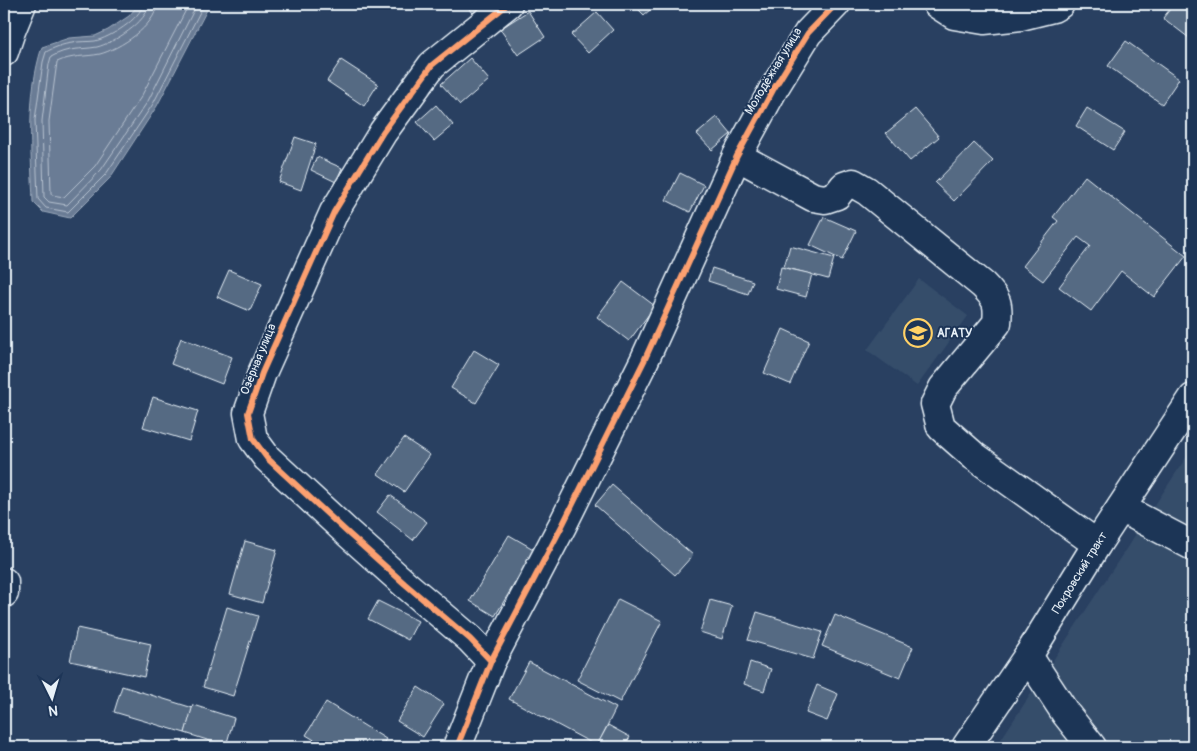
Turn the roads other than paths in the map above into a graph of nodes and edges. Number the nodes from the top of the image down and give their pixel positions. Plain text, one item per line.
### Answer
1 (22, 4) edge
2 (508, 4) edge
3 (836, 4) edge
4 (937, 4) edge
5 (1060, 4) edge
6 (4, 52) edge
7 (737, 156) junction
8 (1193, 398) edge
9 (1121, 508) junction
10 (1097, 544) junction
11 (1193, 546) edge
12 (4, 582) edge
13 (4, 593) edge
14 (1028, 656) junction
15 (491, 661) junction
16 (1066, 714) junction
17 (457, 747) edge
18 (966, 747) edge
19 (1065, 747) edge
20 (1092, 747) edge

1 - 6 street
2 - 15 street, Озёрная улица
3 - 7 street, Молодёжная улица
4 - 5 street
7 - 10 street
7 - 15 street, Молодёжная улица
8 - 9 street, Покровский тракт
9 - 10 street, Покровский тракт
9 - 11 street
10 - 14 street, Покровский тракт
12 - 13 street
14 - 16 street
14 - 18 street, Покровский тракт
15 - 17 street
16 - 19 street
16 - 20 street

